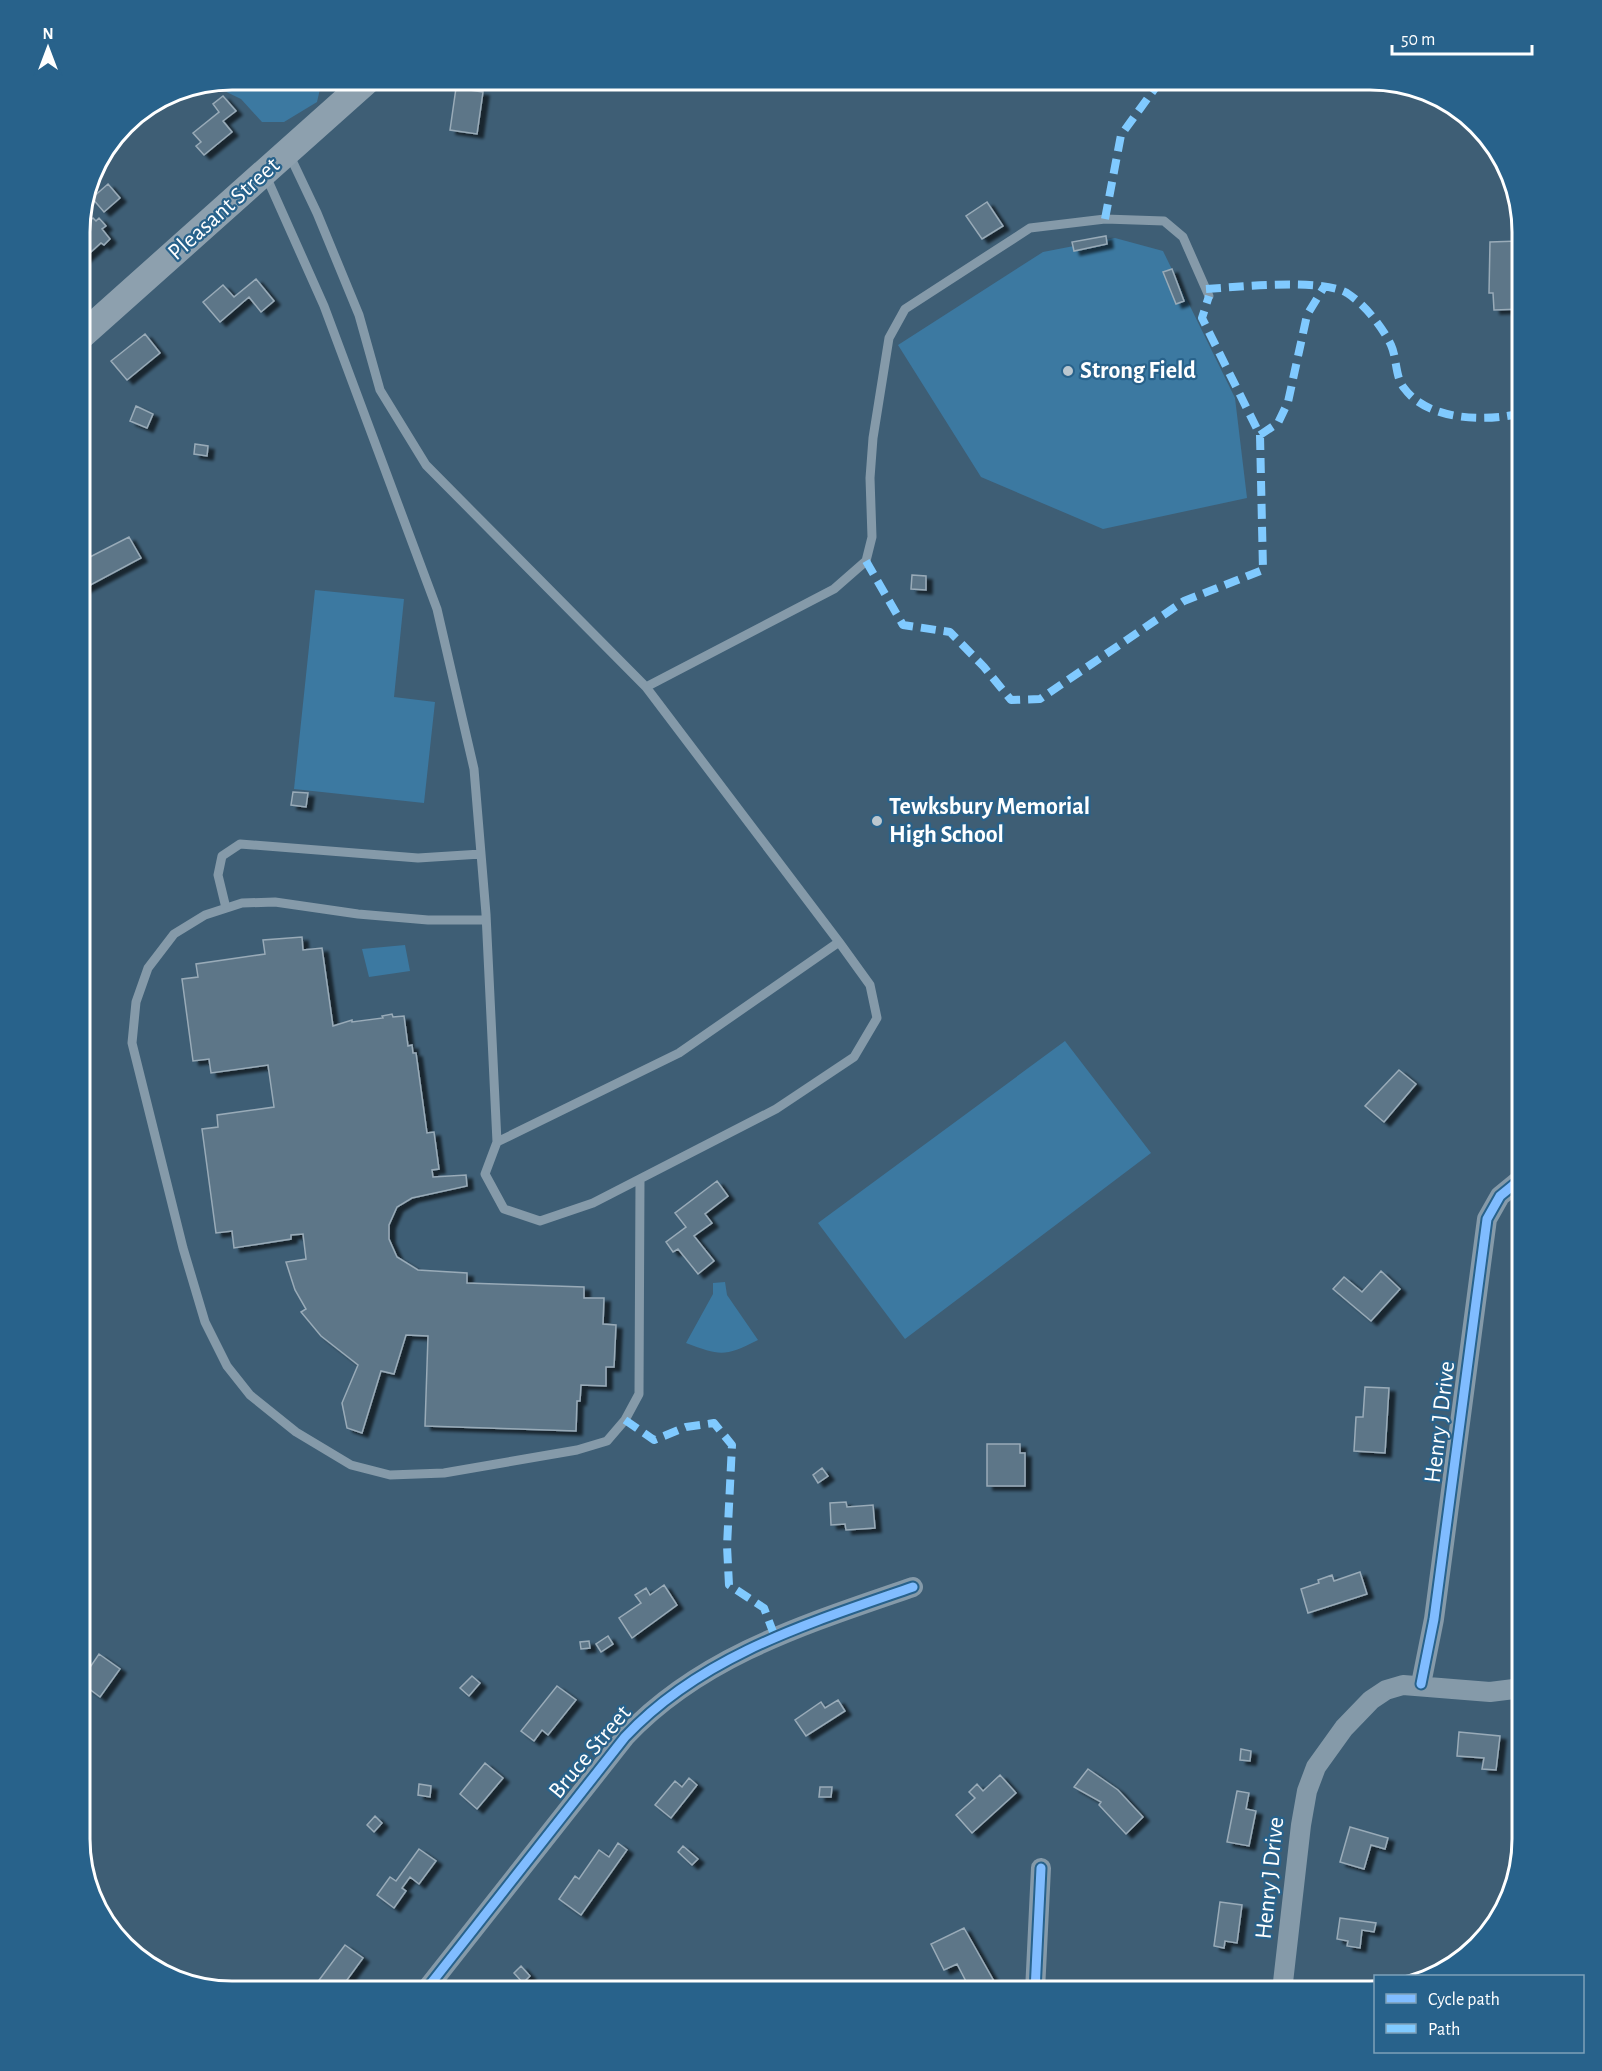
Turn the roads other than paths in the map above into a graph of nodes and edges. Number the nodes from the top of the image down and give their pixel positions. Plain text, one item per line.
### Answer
1 (357, 90) edge
2 (288, 152) junction
3 (264, 174) junction
4 (1209, 296) dead end
5 (90, 328) edge
6 (646, 687) junction
7 (481, 854) junction
8 (226, 908) junction
9 (486, 920) junction
10 (839, 942) junction
11 (497, 1142) junction
12 (640, 1179) junction
13 (1512, 1186) edge
14 (913, 1587) dead end
15 (1420, 1684) junction
16 (1512, 1689) edge
17 (1041, 1868) dead end
18 (434, 1981) edge
19 (1036, 1981) edge
20 (1283, 1981) edge

1 - 2 main road, Pleasant Street
2 - 3 main road, Pleasant Street
2 - 6 lane
3 - 5 main road, Pleasant Street
3 - 7 lane
4 - 6 lane
6 - 10 lane
7 - 8 lane
7 - 9 lane
8 - 9 lane
8 - 12 lane
9 - 11 lane
10 - 11 lane
10 - 12 lane
11 - 12 lane
13 - 15 street, Henry J Drive
14 - 18 street, Bruce Street
15 - 16 street, Henry J Drive
15 - 20 street, Henry J Drive
17 - 19 street

